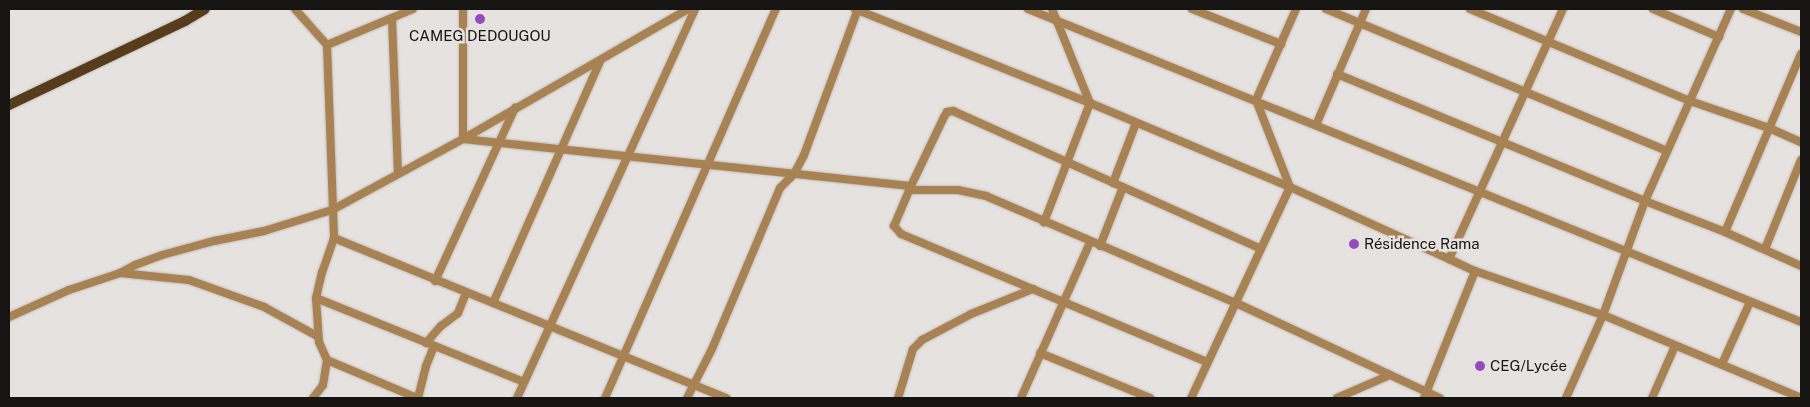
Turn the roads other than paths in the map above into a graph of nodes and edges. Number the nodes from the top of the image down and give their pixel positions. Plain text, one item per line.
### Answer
1 (199, 9) edge
2 (205, 9) edge
3 (295, 9) edge
4 (413, 9) edge
5 (463, 9) edge
6 (688, 9) edge
7 (695, 9) edge
8 (776, 9) edge
9 (856, 9) edge
10 (1028, 9) edge
11 (1052, 9) edge
12 (1192, 9) edge
13 (1296, 9) edge
14 (1326, 9) edge
15 (1366, 9) edge
16 (1470, 9) edge
17 (1563, 9) edge
18 (1653, 9) edge
19 (1731, 9) edge
20 (1743, 9) edge
21 (392, 18) junction
22 (1056, 20) junction
23 (185, 21) junction
24 (1359, 22) junction
25 (1801, 32) edge
26 (1719, 37) junction
27 (1549, 41) junction
28 (1281, 44) junction
29 (327, 45) junction
30 (1801, 54) edge
31 (600, 61) junction
32 (1337, 74) junction
33 (1527, 92) junction
34 (1256, 100) junction
35 (1690, 100) junction
36 (1090, 104) junction
37 (9, 105) edge
38 (515, 107) junction
39 (1136, 123) junction
40 (1316, 125) junction
41 (1769, 128) junction
42 (463, 139) junction
43 (1801, 142) edge
44 (499, 143) junction
45 (1504, 143) junction
46 (561, 149) junction
47 (1668, 151) junction
48 (627, 156) junction
49 (1801, 160) edge
50 (1067, 162) junction
51 (707, 165) junction
52 (398, 173) junction
53 (794, 174) junction
54 (1113, 183) junction
55 (1123, 187) junction
56 (1290, 187) junction
57 (910, 188) junction
58 (1480, 192) junction
59 (1645, 201) junction
60 (332, 210) junction
61 (1044, 222) junction
62 (1725, 232) junction
63 (334, 238) junction
64 (1090, 242) junction
65 (1100, 246) junction
66 (1259, 248) junction
67 (1765, 249) junction
68 (1626, 253) junction
69 (1450, 259) junction
70 (1801, 265) edge
71 (1475, 271) junction
72 (120, 273) junction
73 (436, 281) junction
74 (1032, 289) junction
75 (466, 293) junction
76 (316, 298) junction
77 (1063, 302) junction
78 (1750, 302) junction
79 (493, 303) junction
80 (1236, 303) junction
81 (1603, 315) junction
82 (9, 317) edge
83 (1801, 322) edge
84 (549, 325) junction
85 (317, 336) junction
86 (426, 343) junction
87 (434, 346) junction
88 (1674, 346) junction
89 (1040, 352) junction
90 (622, 357) junction
91 (327, 360) junction
92 (1207, 362) junction
93 (1722, 364) junction
94 (1390, 375) junction
95 (524, 382) junction
96 (692, 384) junction
97 (1425, 395) edge
98 (313, 398) edge
99 (417, 398) edge
100 (517, 398) edge
101 (605, 398) edge
102 (686, 398) edge
103 (727, 398) edge
104 (898, 398) edge
105 (1021, 398) edge
106 (1150, 398) edge
107 (1191, 398) edge
108 (1337, 398) edge
109 (1440, 398) edge
110 (1566, 398) edge
111 (1652, 398) edge
112 (1801, 398) edge

1 - 23 street
2 - 23 main road
3 - 29 street
4 - 21 street
5 - 42 street
6 - 31 street
7 - 48 street
8 - 51 street
9 - 36 street
9 - 53 street
10 - 22 street
11 - 22 street
12 - 28 street
13 - 28 street
14 - 24 street
15 - 24 street
16 - 27 street
17 - 27 street
18 - 26 street
19 - 26 street
20 - 25 street
21 - 29 street
21 - 52 street
22 - 34 street
22 - 36 street
23 - 37 main road
24 - 32 street
24 - 33 street
26 - 35 street
27 - 33 street
27 - 35 street
28 - 34 street
29 - 60 street
30 - 41 street
31 - 38 street
31 - 46 street
32 - 40 street
32 - 45 street
33 - 45 street
33 - 47 street
34 - 40 street
34 - 56 street
35 - 41 street
35 - 47 street
36 - 39 street
36 - 50 street
38 - 42 street
38 - 44 street
39 - 54 street
39 - 56 street
40 - 58 street
41 - 43 street
41 - 62 street
42 - 44 street
42 - 52 street
44 - 46 street
44 - 73 street
45 - 58 street
45 - 59 street
46 - 48 street
46 - 79 street
47 - 59 street
48 - 51 street
48 - 84 street
49 - 67 street
50 - 54 street
50 - 57 street
50 - 61 street
51 - 53 street
51 - 90 street
52 - 60 street
53 - 57 street
53 - 96 street
54 - 55 street
55 - 65 street
55 - 66 street
56 - 66 street
56 - 69 street
57 - 61 street
57 - 74 street
58 - 68 street
58 - 69 street
59 - 62 street
59 - 68 street
60 - 63 street
60 - 72 street
61 - 64 street
62 - 67 street
63 - 73 street
63 - 76 street
64 - 65 street
64 - 77 street
65 - 80 street
66 - 80 street
67 - 70 street
68 - 78 street
68 - 81 street
69 - 71 street
71 - 81 street
71 - 97 street
72 - 82 street
72 - 85 street
73 - 75 street
74 - 77 street
74 - 104 street
75 - 79 street
75 - 86 street
76 - 85 street
76 - 86 street
77 - 89 street
77 - 92 street
78 - 83 street
78 - 93 street
79 - 84 street
80 - 92 street
80 - 94 street
81 - 88 street
81 - 110 street
84 - 90 street
84 - 95 street
85 - 91 street
86 - 87 street
87 - 95 street
87 - 99 street
88 - 93 street
88 - 111 street
89 - 105 street
89 - 106 street
90 - 96 street
90 - 101 street
91 - 98 street
91 - 99 street
92 - 107 street
93 - 112 street
94 - 97 street
94 - 108 street
95 - 100 street
96 - 102 street
96 - 103 street
97 - 109 street

